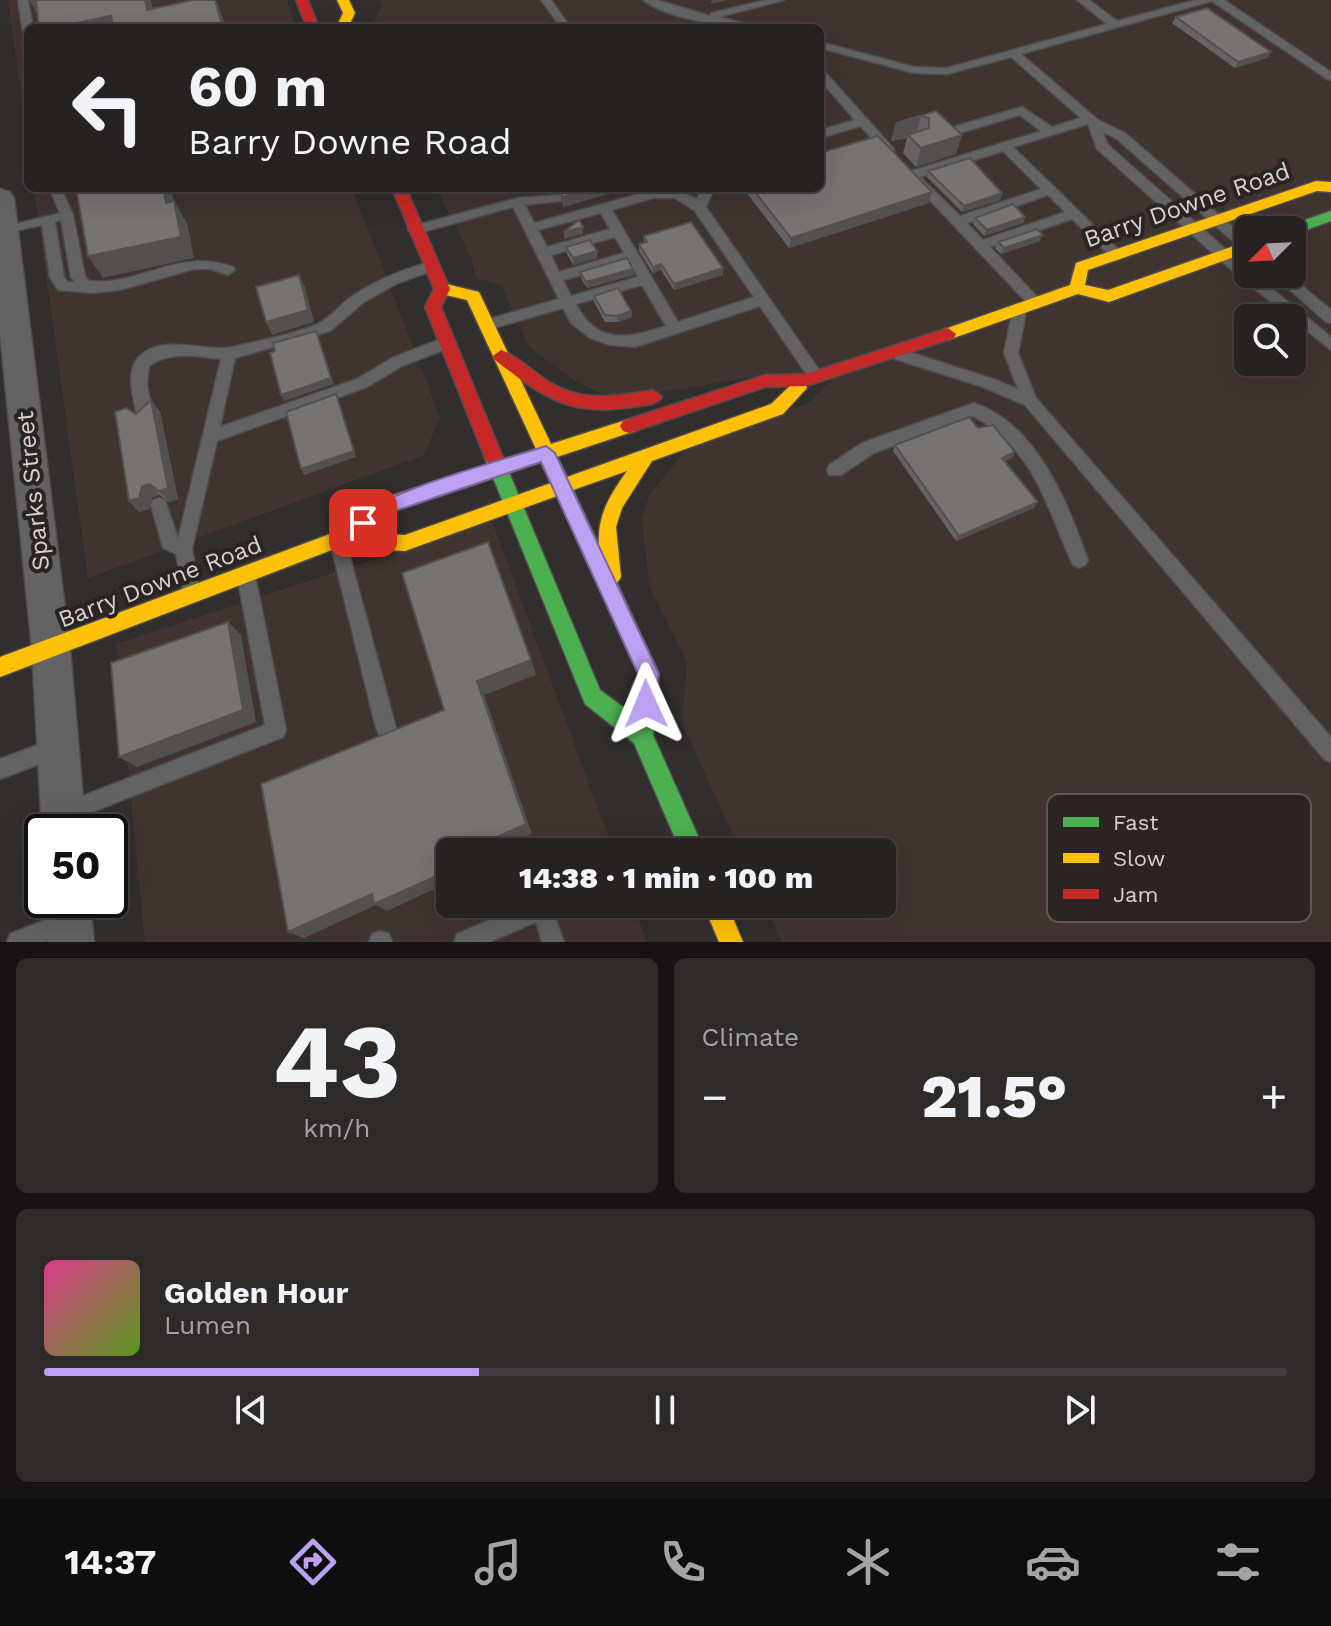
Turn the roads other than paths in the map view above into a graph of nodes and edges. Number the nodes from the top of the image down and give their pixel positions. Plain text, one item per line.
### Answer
1 (23, 0) edge
2 (302, 0) edge
3 (343, 0) edge
4 (546, 0) edge
5 (648, 0) edge
6 (779, 0) edge
7 (1082, 0) edge
8 (1208, 0) edge
9 (1217, 0) edge
10 (710, 16) junction
11 (27, 24) edge
12 (311, 24) edge
13 (344, 24) edge
14 (563, 24) edge
15 (718, 24) edge
16 (741, 24) edge
17 (1115, 25) junction
18 (824, 46) edge
19 (1013, 53) junction
20 (1331, 77) edge
21 (824, 78) edge
22 (835, 91) junction
23 (824, 93) edge
24 (1092, 121) junction
25 (862, 122) junction
26 (960, 129) edge
27 (1051, 132) junction
28 (824, 133) edge
29 (1005, 146) junction
30 (901, 160) junction
31 (1331, 187) edge
32 (1050, 190) junction
33 (57, 192) edge
34 (401, 192) edge
35 (706, 192) edge
36 (0, 198) edge
37 (557, 198) dead end
38 (517, 202) junction
39 (604, 207) junction
40 (699, 207) junction
41 (1075, 213) junction
42 (67, 215) junction
43 (1331, 216) edge
44 (48, 220) junction
45 (1216, 220) junction
46 (957, 222) junction
47 (1306, 225) edge
48 (530, 228) junction
49 (1193, 229) junction
50 (415, 230) junction
51 (4, 231) junction
52 (619, 231) junction
53 (1234, 235) edge
54 (980, 246) junction
55 (1234, 251) edge
56 (543, 253) junction
57 (632, 255) junction
58 (1117, 255) junction
59 (1223, 255) junction
60 (432, 266) junction
61 (228, 270) dead end
62 (555, 278) junction
63 (646, 279) junction
64 (93, 288) junction
65 (1077, 288) junction
66 (1296, 288) edge
67 (442, 289) junction
68 (762, 300) junction
69 (568, 302) junction
70 (1028, 306) junction
71 (1331, 318) edge
72 (487, 325) junction
73 (675, 329) junction
74 (446, 343) junction
75 (1331, 345) edge
76 (894, 353) junction
77 (229, 354) junction
78 (500, 355) junction
79 (811, 379) junction
80 (743, 389) junction
81 (1030, 401) junction
82 (145, 417) edge
83 (210, 437) junction
84 (546, 453) junction
85 (645, 458) junction
86 (499, 469) junction
87 (835, 470) dead end
88 (562, 488) junction
89 (159, 505) edge
90 (513, 506) junction
91 (337, 540) junction
92 (184, 549) junction
93 (1079, 560) dead end
94 (246, 575) junction
95 (191, 595) junction
96 (613, 596) junction
97 (51, 649) junction
98 (0, 667) edge
99 (386, 728) dead end
100 (642, 735) junction
101 (58, 747) junction
102 (1331, 752) edge
103 (0, 769) edge
104 (62, 814) edge
105 (84, 814) edge
106 (687, 838) edge
107 (520, 918) edge
108 (550, 918) edge
109 (721, 918) edge
110 (70, 921) edge
111 (18, 942) edge
112 (465, 942) edge
113 (553, 942) edge
114 (731, 942) edge

1 - 11 lane
2 - 12 main road
3 - 13 main road
4 - 14 lane
5 - 10 lane
6 - 10 lane
7 - 17 lane
8 - 17 lane
9 - 20 lane
10 - 15 lane
10 - 16 lane
17 - 19 lane
18 - 19 lane
19 - 24 lane
21 - 22 lane
22 - 23 lane
22 - 25 lane
24 - 27 lane
24 - 45 lane
24 - 49 lane
25 - 28 lane
25 - 30 lane
26 - 27 lane
27 - 29 lane
29 - 30 lane
29 - 32 lane
30 - 46 lane
31 - 45 main road, Barry Downe Road
32 - 41 lane
32 - 46 lane
33 - 42 lane
34 - 50 main road
35 - 40 lane
36 - 51 street, Sparks Street
37 - 38 lane
38 - 48 lane
38 - 50 lane
39 - 40 lane
39 - 48 lane
39 - 52 lane
40 - 68 lane
41 - 54 lane
41 - 58 lane
42 - 44 lane
42 - 64 lane
43 - 47 main road
44 - 51 lane
44 - 64 lane
45 - 49 main road, Barry Downe Road
45 - 53 lane
46 - 54 lane
48 - 56 lane
49 - 58 main road, Barry Downe Road
49 - 59 lane
50 - 60 main road
51 - 97 street, Sparks Street
52 - 56 lane
52 - 57 lane
54 - 70 lane
55 - 59 main road, Barry Downe Road
56 - 62 lane
57 - 62 lane
57 - 63 lane
58 - 65 main road, Barry Downe Road
59 - 65 main road, Barry Downe Road
59 - 75 lane
60 - 67 main road
60 - 77 lane
61 - 64 lane
62 - 69 lane
63 - 69 lane
63 - 73 lane
65 - 70 main road, Barry Downe Road
66 - 71 lane
67 - 72 main road
67 - 74 main road
68 - 73 lane
68 - 79 lane
69 - 72 lane
69 - 73 lane
70 - 76 main road, Barry Downe Road
70 - 81 lane
72 - 78 main road
74 - 83 lane
74 - 86 main road
76 - 79 main road, Barry Downe Road
76 - 81 lane
77 - 82 lane
77 - 83 lane
78 - 80 main road
78 - 84 main road
79 - 80 main road, Barry Downe Road
79 - 85 main road, Barry Downe Road
80 - 84 main road, Barry Downe Road
81 - 102 lane
83 - 92 lane
84 - 86 main road, Barry Downe Road
84 - 88 main road
85 - 88 main road, Barry Downe Road
85 - 96 main road
86 - 90 main road
86 - 91 main road, Barry Downe Road
87 - 93 lane
88 - 90 main road, Barry Downe Road
88 - 96 main road
89 - 92 lane
90 - 91 main road, Barry Downe Road
90 - 100 main road
91 - 94 main road, Barry Downe Road
91 - 99 lane
92 - 95 lane
94 - 95 main road, Barry Downe Road
94 - 105 lane
95 - 97 main road, Barry Downe Road
96 - 100 main road
97 - 98 main road, Barry Downe Road
97 - 101 street, Sparks Street
100 - 106 main road
101 - 103 lane
101 - 104 street, Sparks Street
107 - 112 lane
108 - 113 lane
109 - 114 main road
110 - 111 lane

